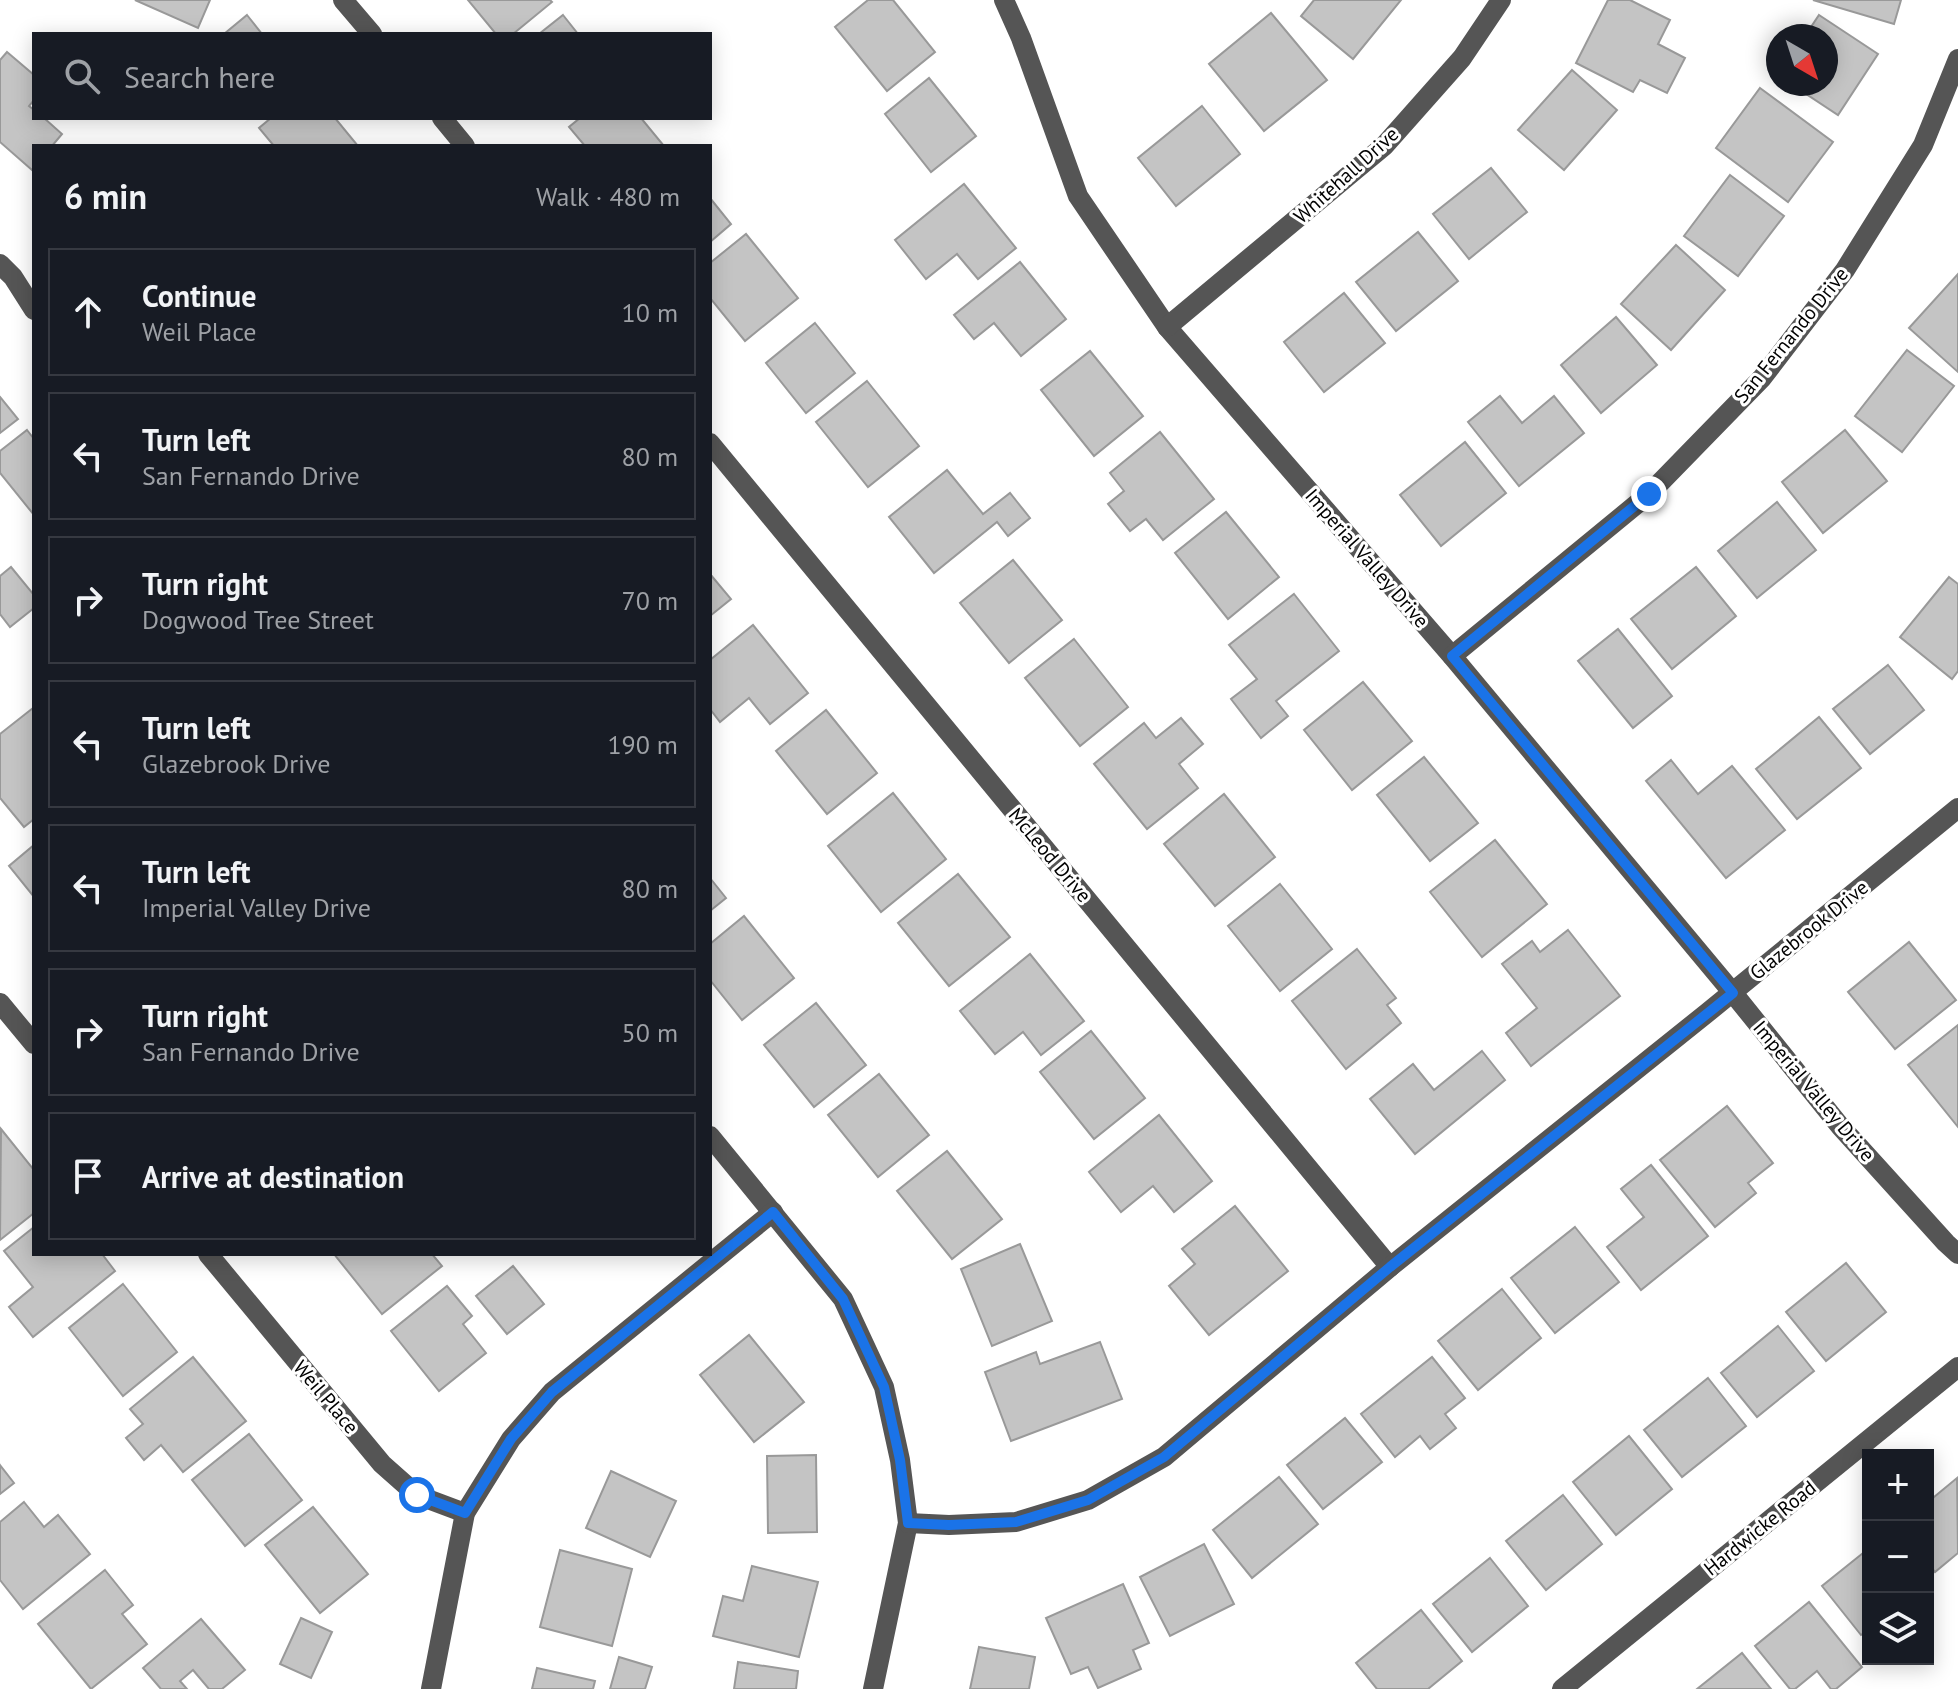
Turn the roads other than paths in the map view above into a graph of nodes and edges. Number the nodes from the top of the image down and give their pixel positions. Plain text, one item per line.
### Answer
1 (343, 0) edge
2 (1004, 0) edge
3 (1501, 0) edge
4 (370, 32) edge
5 (1958, 59) edge
6 (444, 120) edge
7 (463, 144) edge
8 (0, 264) edge
9 (32, 307) edge
10 (1167, 327) junction
11 (712, 445) edge
12 (1452, 656) junction
13 (1958, 808) edge
14 (1733, 993) junction
15 (0, 1003) edge
16 (32, 1042) edge
17 (712, 1138) edge
18 (773, 1212) junction
19 (1958, 1254) edge
20 (210, 1256) edge
21 (1390, 1267) junction
22 (1958, 1367) edge
23 (465, 1513) junction
24 (908, 1523) junction
25 (431, 1689) edge
26 (873, 1689) edge
27 (1562, 1689) edge

1 - 4 street
2 - 10 street, Imperial Valley Drive
3 - 10 street, Whitehall Drive
5 - 12 street, San Fernando Drive
6 - 7 street
8 - 9 street
10 - 12 street, Imperial Valley Drive
11 - 21 street, McLeod Drive
12 - 14 street, Imperial Valley Drive
13 - 14 street, Glazebrook Drive
14 - 19 street, Imperial Valley Drive
14 - 21 street, Glazebrook Drive
15 - 16 street
17 - 18 street
18 - 23 street
18 - 24 street
20 - 23 street, Weil Place
21 - 24 street, Glazebrook Drive
22 - 27 street, Hardwicke Road
23 - 25 street
24 - 26 street

